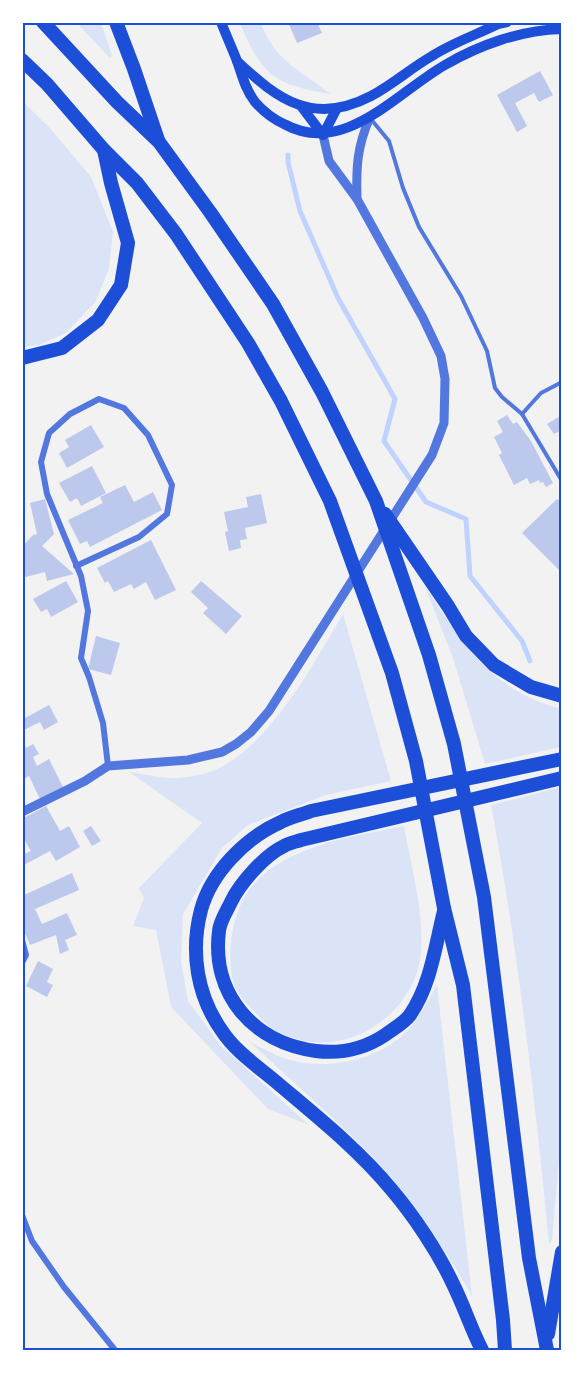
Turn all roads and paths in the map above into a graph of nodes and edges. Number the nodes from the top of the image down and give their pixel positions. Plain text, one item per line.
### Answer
1 (43, 22) edge
2 (116, 22) edge
3 (221, 22) edge
4 (507, 22) edge
5 (561, 29) edge
6 (22, 60) edge
7 (237, 61) junction
8 (301, 106) junction
9 (336, 110) junction
10 (370, 117) junction
11 (323, 135) junction
12 (159, 142) junction
13 (104, 150) junction
14 (357, 199) junction
15 (22, 358) edge
16 (561, 382) edge
17 (522, 414) junction
18 (561, 482) edge
19 (376, 501) junction
20 (76, 566) junction
21 (561, 696) edge
22 (561, 759) edge
23 (108, 766) junction
24 (555, 780) edge
25 (22, 812) edge
26 (444, 908) junction
27 (22, 940) edge
28 (22, 963) edge
29 (22, 1215) edge
30 (561, 1252) edge
31 (547, 1346) edge
32 (115, 1350) edge
33 (482, 1350) edge
34 (505, 1350) edge

1 - 12 highway
2 - 12 highway
3 - 7 main road
4 - 9 main road
5 - 10 main road
6 - 13 highway
7 - 8 main road
7 - 11 main road
8 - 9 main road
8 - 11 main road
9 - 11 main road
10 - 11 main road
10 - 14 street
10 - 17 lane
11 - 14 street
12 - 19 highway
13 - 15 highway
13 - 26 highway
14 - 23 street
16 - 17 lane
17 - 18 lane
19 - 21 highway
19 - 31 highway
20 - 20 street
20 - 23 street
22 - 33 highway
23 - 25 street
24 - 26 highway
26 - 34 highway
27 - 28 street
29 - 32 street
30 - 31 highway

